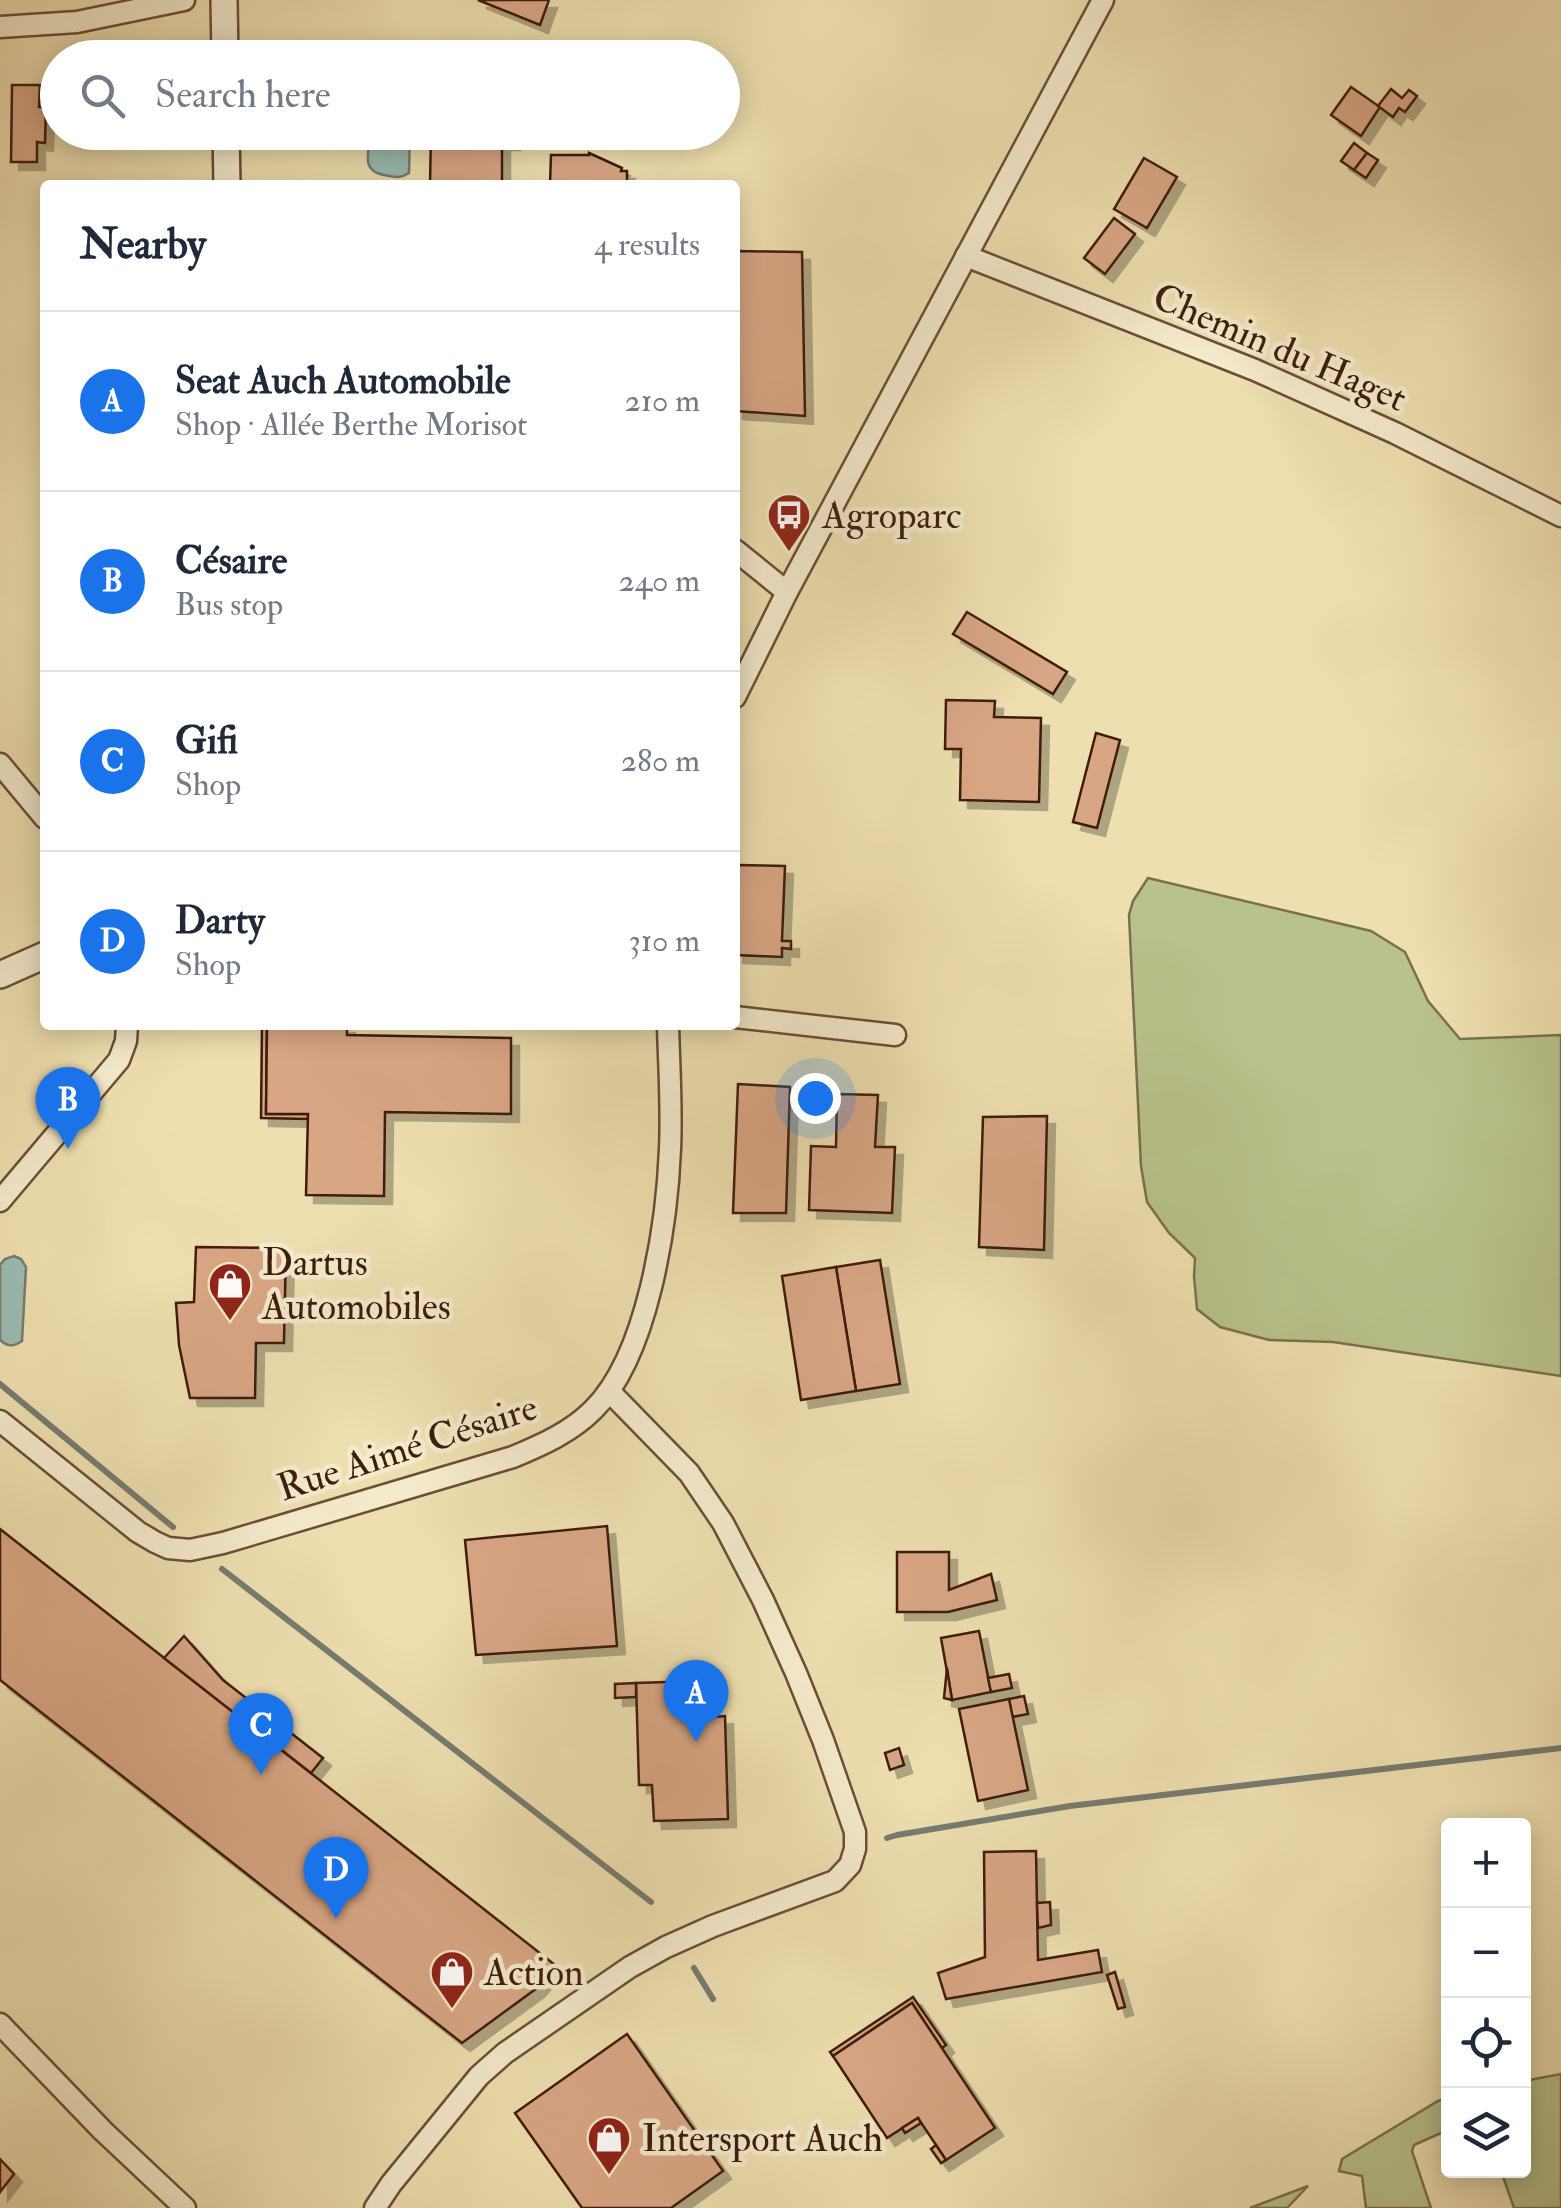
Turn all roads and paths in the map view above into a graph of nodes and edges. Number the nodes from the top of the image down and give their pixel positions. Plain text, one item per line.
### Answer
1 (184, 0) edge
2 (224, 0) edge
3 (1103, 0) edge
4 (0, 27) edge
5 (225, 40) edge
6 (226, 150) edge
7 (227, 180) edge
8 (966, 256) junction
9 (1561, 516) edge
10 (740, 554) edge
11 (787, 592) junction
12 (740, 687) edge
13 (0, 764) edge
14 (40, 812) edge
15 (40, 958) edge
16 (0, 975) edge
17 (740, 1018) edge
18 (127, 1030) edge
19 (668, 1030) edge
20 (895, 1035) dead end
21 (0, 1201) edge
22 (609, 1391) junction
23 (0, 1420) edge
24 (0, 2024) edge
25 (185, 2208) edge
26 (375, 2208) edge

1 - 4 street
2 - 5 street
3 - 8 street
6 - 7 street
8 - 9 street, Chemin du Haget
8 - 11 street
10 - 11 street
11 - 12 street
13 - 14 street
15 - 16 street
17 - 20 street
18 - 21 street
19 - 22 street, Rue Aimé Césaire
22 - 23 street, Rue Aimé Césaire
22 - 26 street
24 - 25 street

